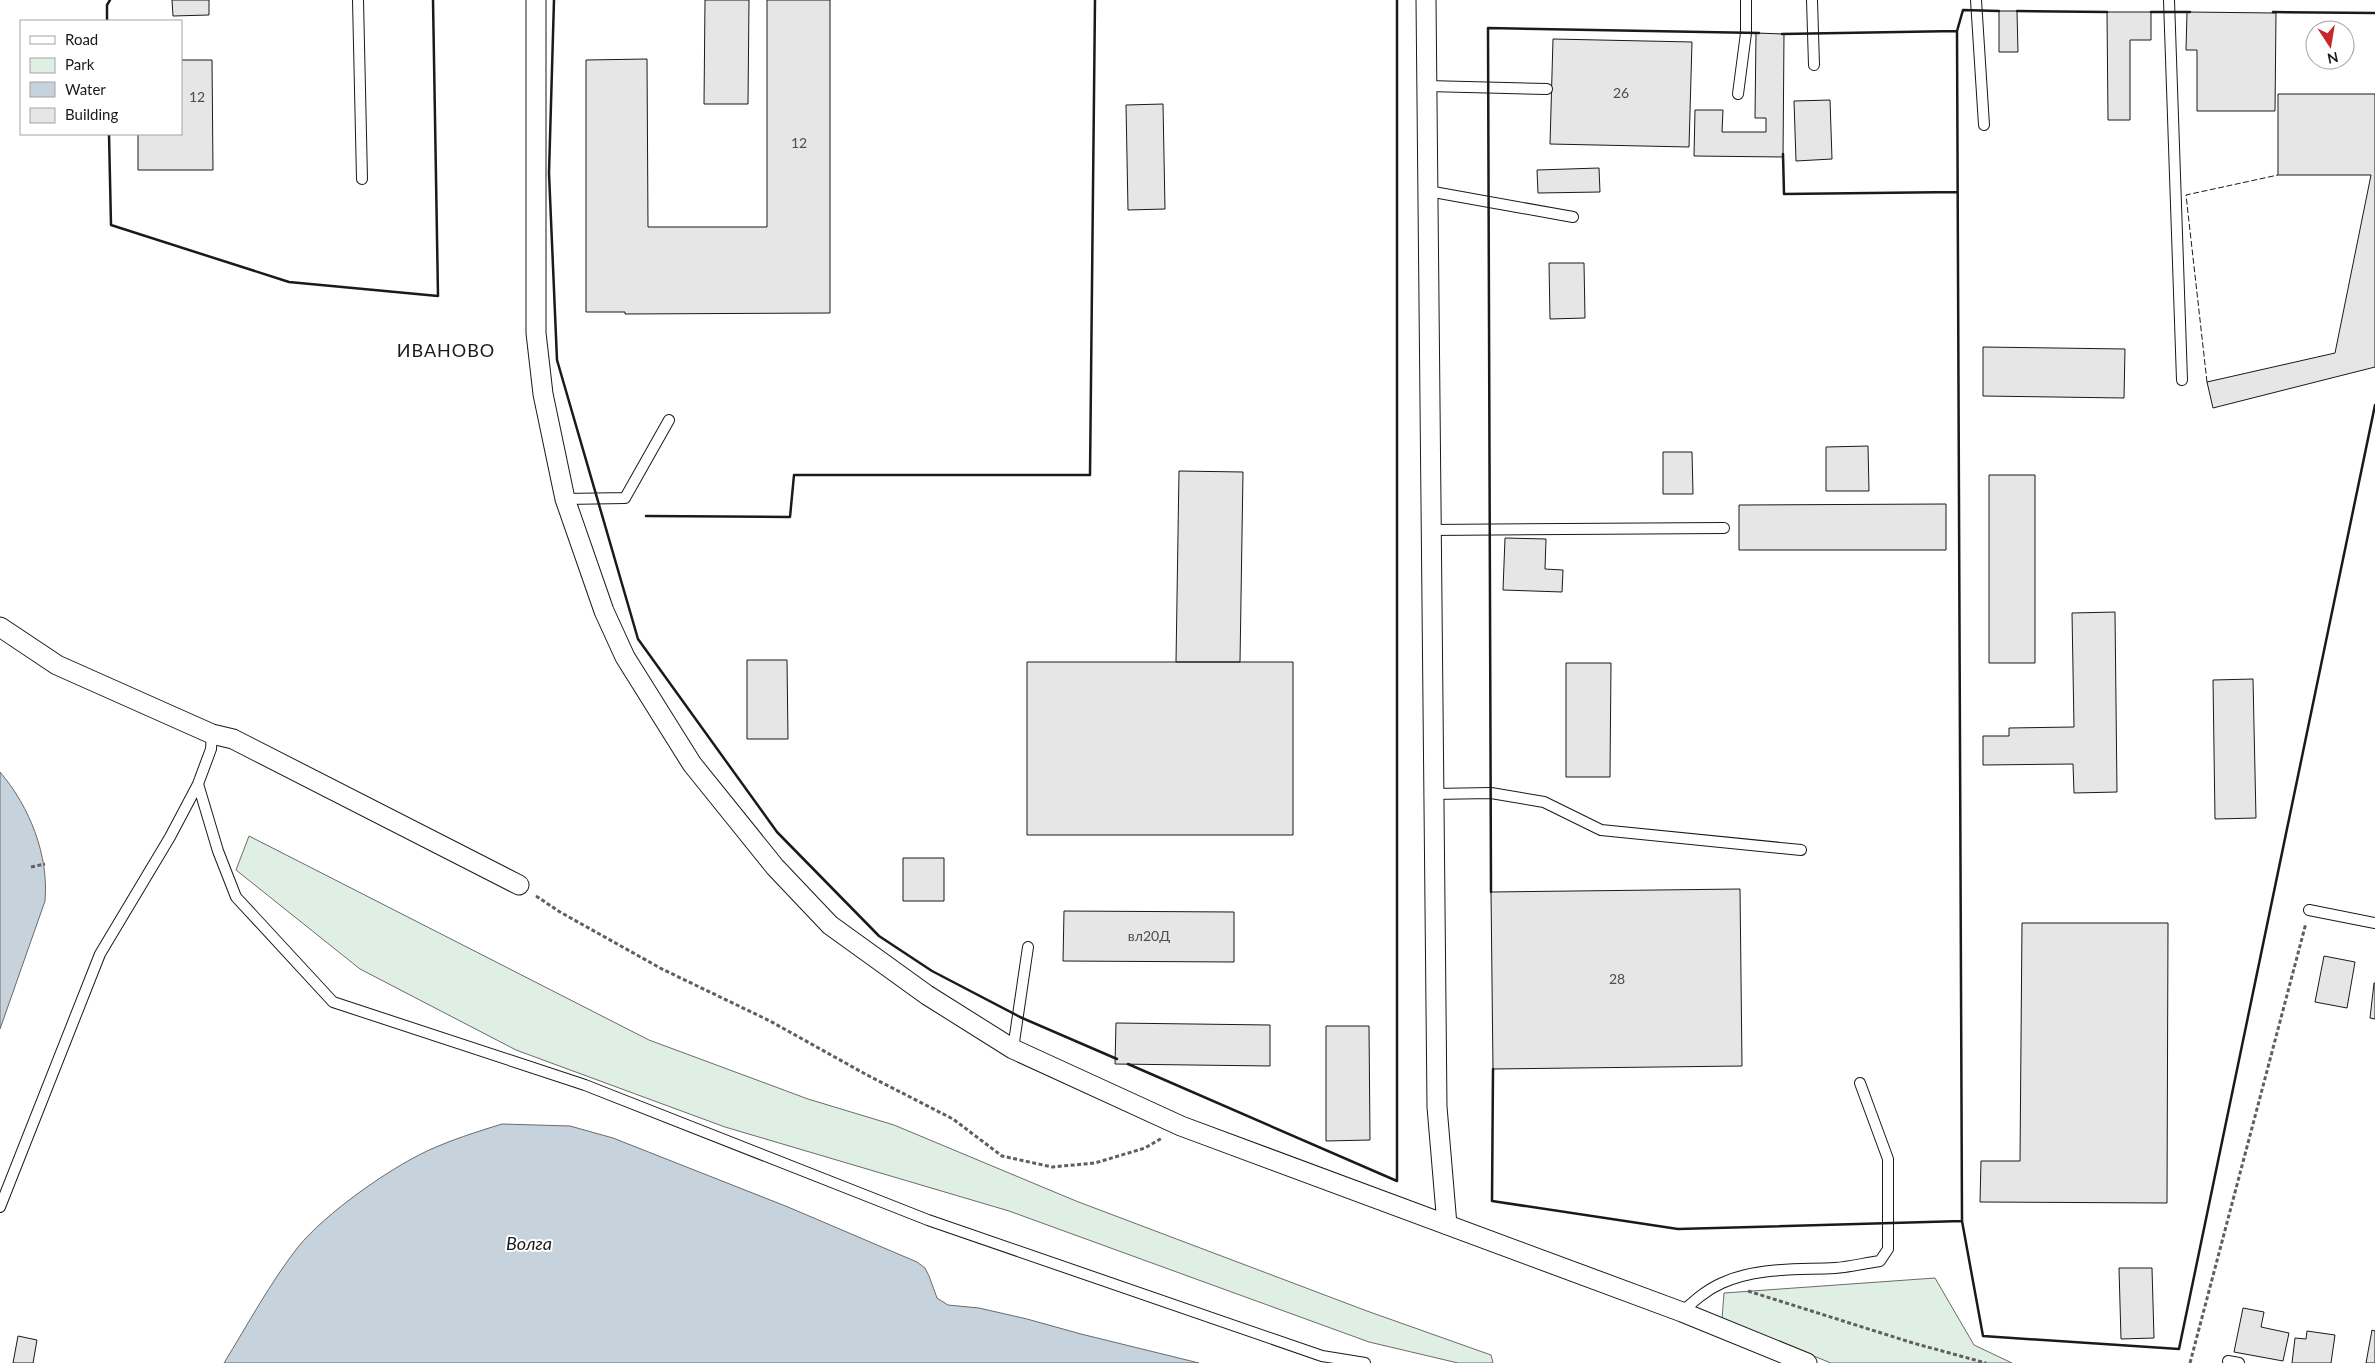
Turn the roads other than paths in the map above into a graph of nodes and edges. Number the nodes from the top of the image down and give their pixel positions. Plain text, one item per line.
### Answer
1 (358, 0) edge
2 (536, 0) edge
3 (1426, 0) edge
4 (1746, 0) edge
5 (1812, 0) edge
6 (1976, 0) edge
7 (2169, 0) edge
8 (1814, 65) dead end
9 (1427, 86) junction
10 (1547, 89) dead end
11 (1738, 94) dead end
12 (1984, 125) dead end
13 (362, 179) dead end
14 (1428, 191) junction
15 (1573, 217) dead end
16 (2182, 380) dead end
17 (669, 420) dead end
18 (566, 499) junction
19 (1724, 528) dead end
20 (1430, 530) junction
21 (0, 627) edge
22 (212, 734) junction
23 (198, 784) junction
24 (1432, 794) junction
25 (1801, 850) dead end
26 (518, 885) road end
27 (2309, 910) road end
28 (2375, 922) edge
29 (1028, 947) dead end
30 (1013, 1049) junction
31 (1860, 1083) dead end
32 (0, 1207) edge
33 (1447, 1225) junction
34 (1682, 1312) junction
35 (1365, 1363) edge
36 (1806, 1363) edge

1 - 13 lane
2 - 18 street
3 - 9 street
4 - 11 lane
5 - 8 lane
6 - 12 lane
7 - 16 lane
9 - 10 lane
9 - 14 street
14 - 15 lane
14 - 20 street
17 - 18 lane
18 - 30 street
19 - 20 lane
20 - 24 street
21 - 22 street
22 - 23 lane
22 - 26 street
23 - 32 lane
23 - 35 lane
24 - 25 lane
24 - 33 street
27 - 28 lane
29 - 30 lane
30 - 33 street
31 - 34 lane
33 - 34 street
34 - 36 street

